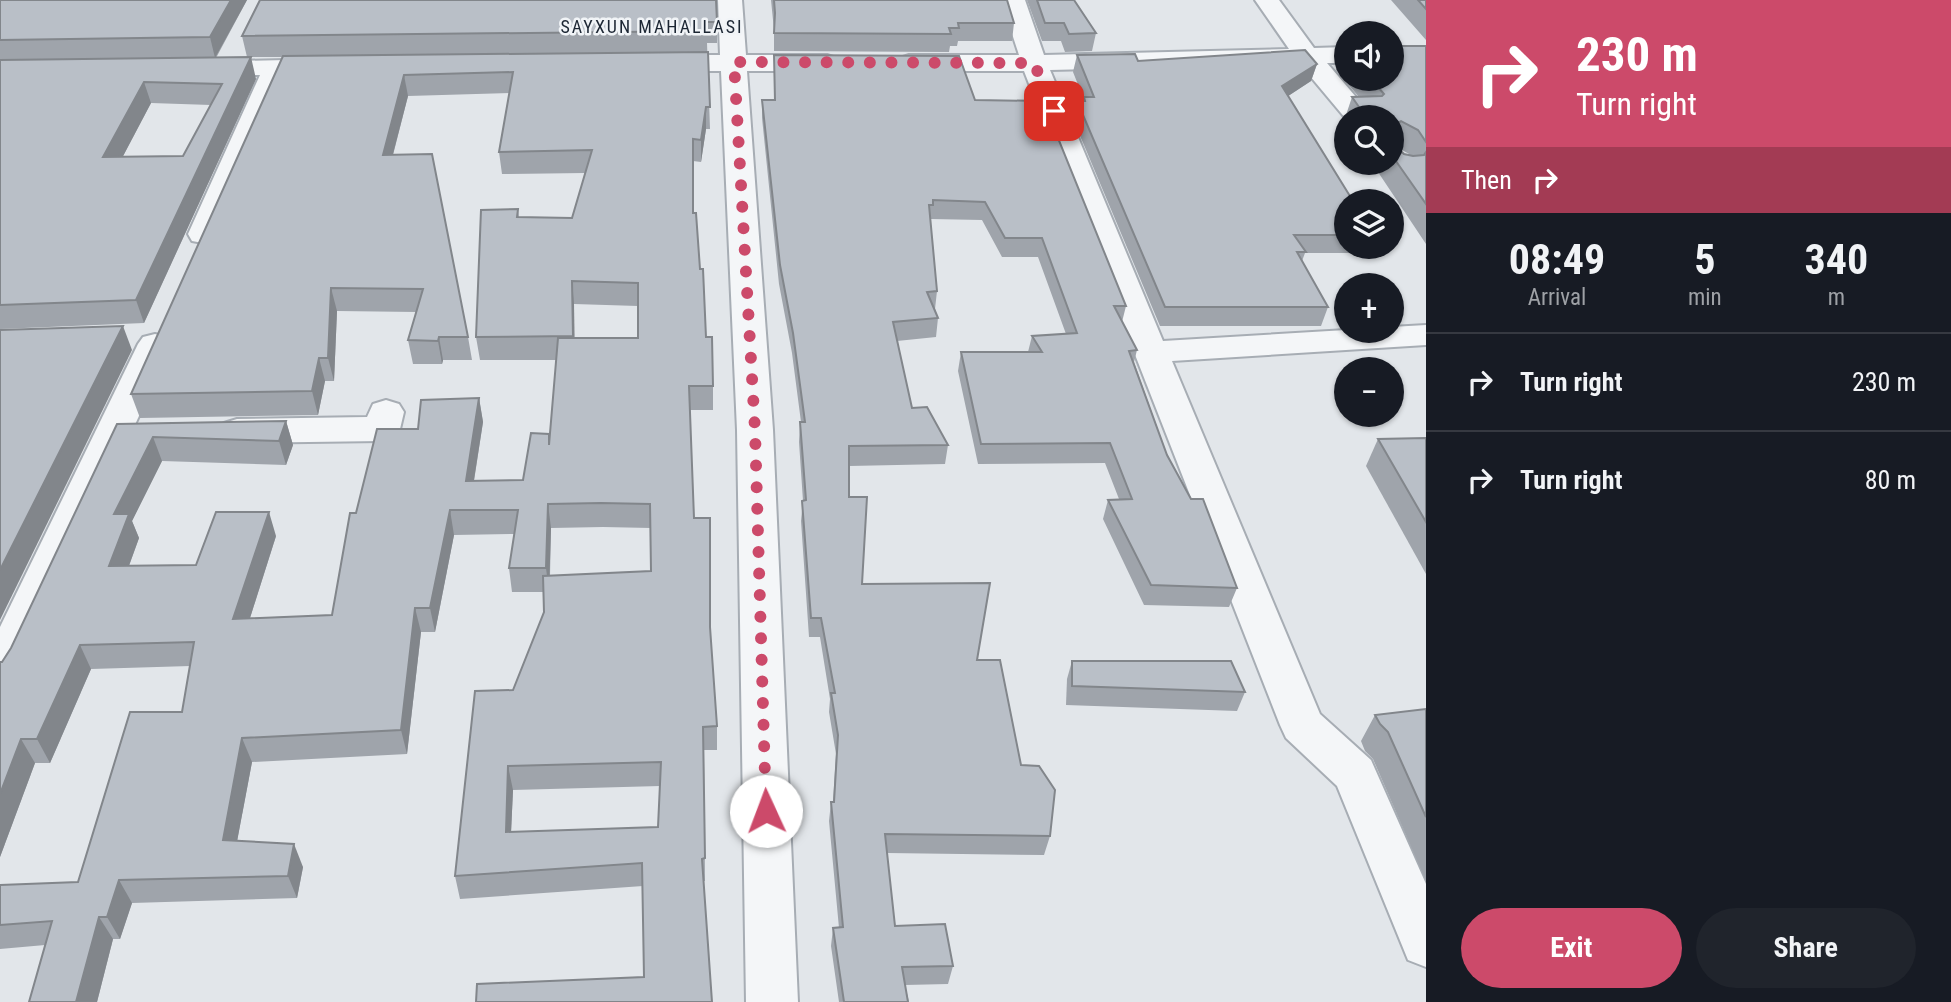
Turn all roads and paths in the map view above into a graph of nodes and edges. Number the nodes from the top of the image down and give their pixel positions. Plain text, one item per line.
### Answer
1 (730, 0) edge
2 (1013, 0) edge
3 (1267, 0) edge
4 (1334, 55) edge
5 (1307, 56) junction
6 (734, 62) junction
7 (637, 63) edge
8 (857, 63) edge
9 (884, 63) edge
10 (1034, 63) junction
11 (360, 66) edge
12 (277, 67) junction
13 (173, 69) edge
14 (1349, 105) edge
15 (191, 263) edge
16 (1426, 335) edge
17 (119, 337) edge
18 (1151, 352) junction
19 (386, 412) dead end
20 (153, 432) edge
21 (207, 432) edge
22 (113, 433) junction
23 (0, 671) edge
24 (1426, 943) edge
25 (772, 1002) edge

1 - 6 street
2 - 10 street
3 - 5 street
4 - 5 street
5 - 10 street
5 - 14 street
6 - 7 street
6 - 8 street
6 - 25 street
9 - 10 street
10 - 18 street
11 - 12 street
12 - 13 street
12 - 15 street
16 - 18 street
17 - 22 street
18 - 24 street
19 - 21 street
20 - 22 street
22 - 23 street

